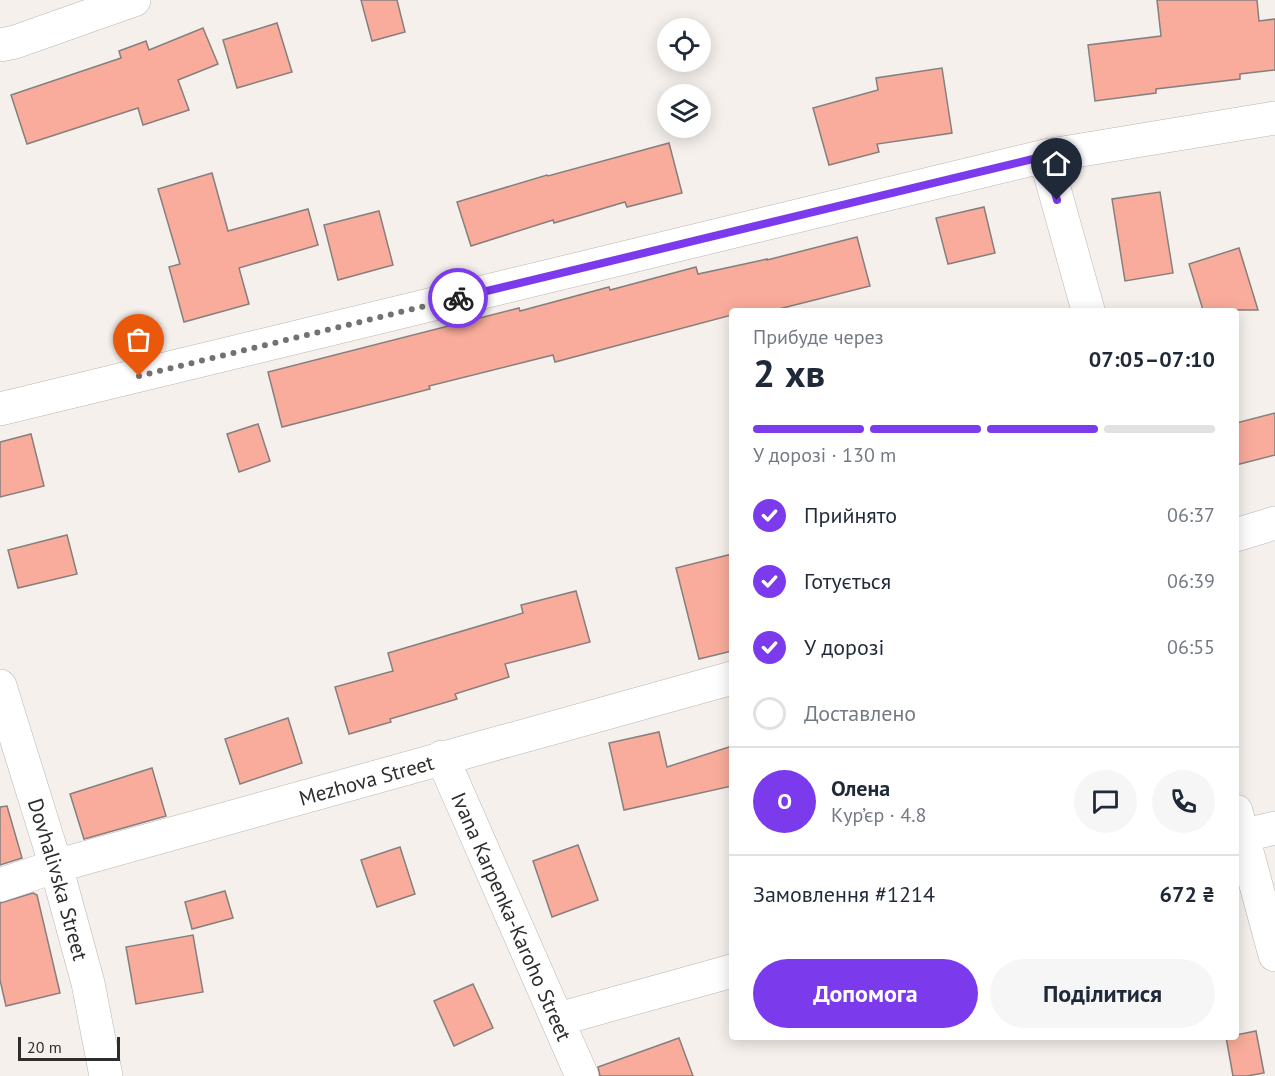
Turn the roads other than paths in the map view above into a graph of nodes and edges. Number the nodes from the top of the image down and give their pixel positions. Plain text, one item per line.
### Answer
1 (134, 0) edge
2 (0, 45) edge
3 (1275, 118) edge
4 (1045, 156) junction
5 (1087, 308) edge
6 (0, 410) edge
7 (1275, 523) edge
8 (1239, 534) edge
9 (729, 679) edge
10 (0, 686) edge
11 (442, 757) junction
12 (1239, 828) edge
13 (1275, 828) edge
14 (56, 866) junction
15 (0, 885) edge
16 (1275, 955) edge
17 (729, 971) edge
18 (559, 1019) junction
19 (106, 1076) edge
20 (582, 1076) edge

1 - 2 street
3 - 4 street
4 - 5 street
4 - 6 street
7 - 8 street
9 - 11 street, Mezhova Street
10 - 14 street, Dovhalivska Street
11 - 14 street, Mezhova Street
11 - 18 street, Ivana Karpenka-Karoho Street
12 - 13 street
12 - 16 street
14 - 15 street, Mezhova Street
14 - 19 street, Dovhalivska Street
17 - 18 street
18 - 20 street, Ivana Karpenka-Karoho Street

